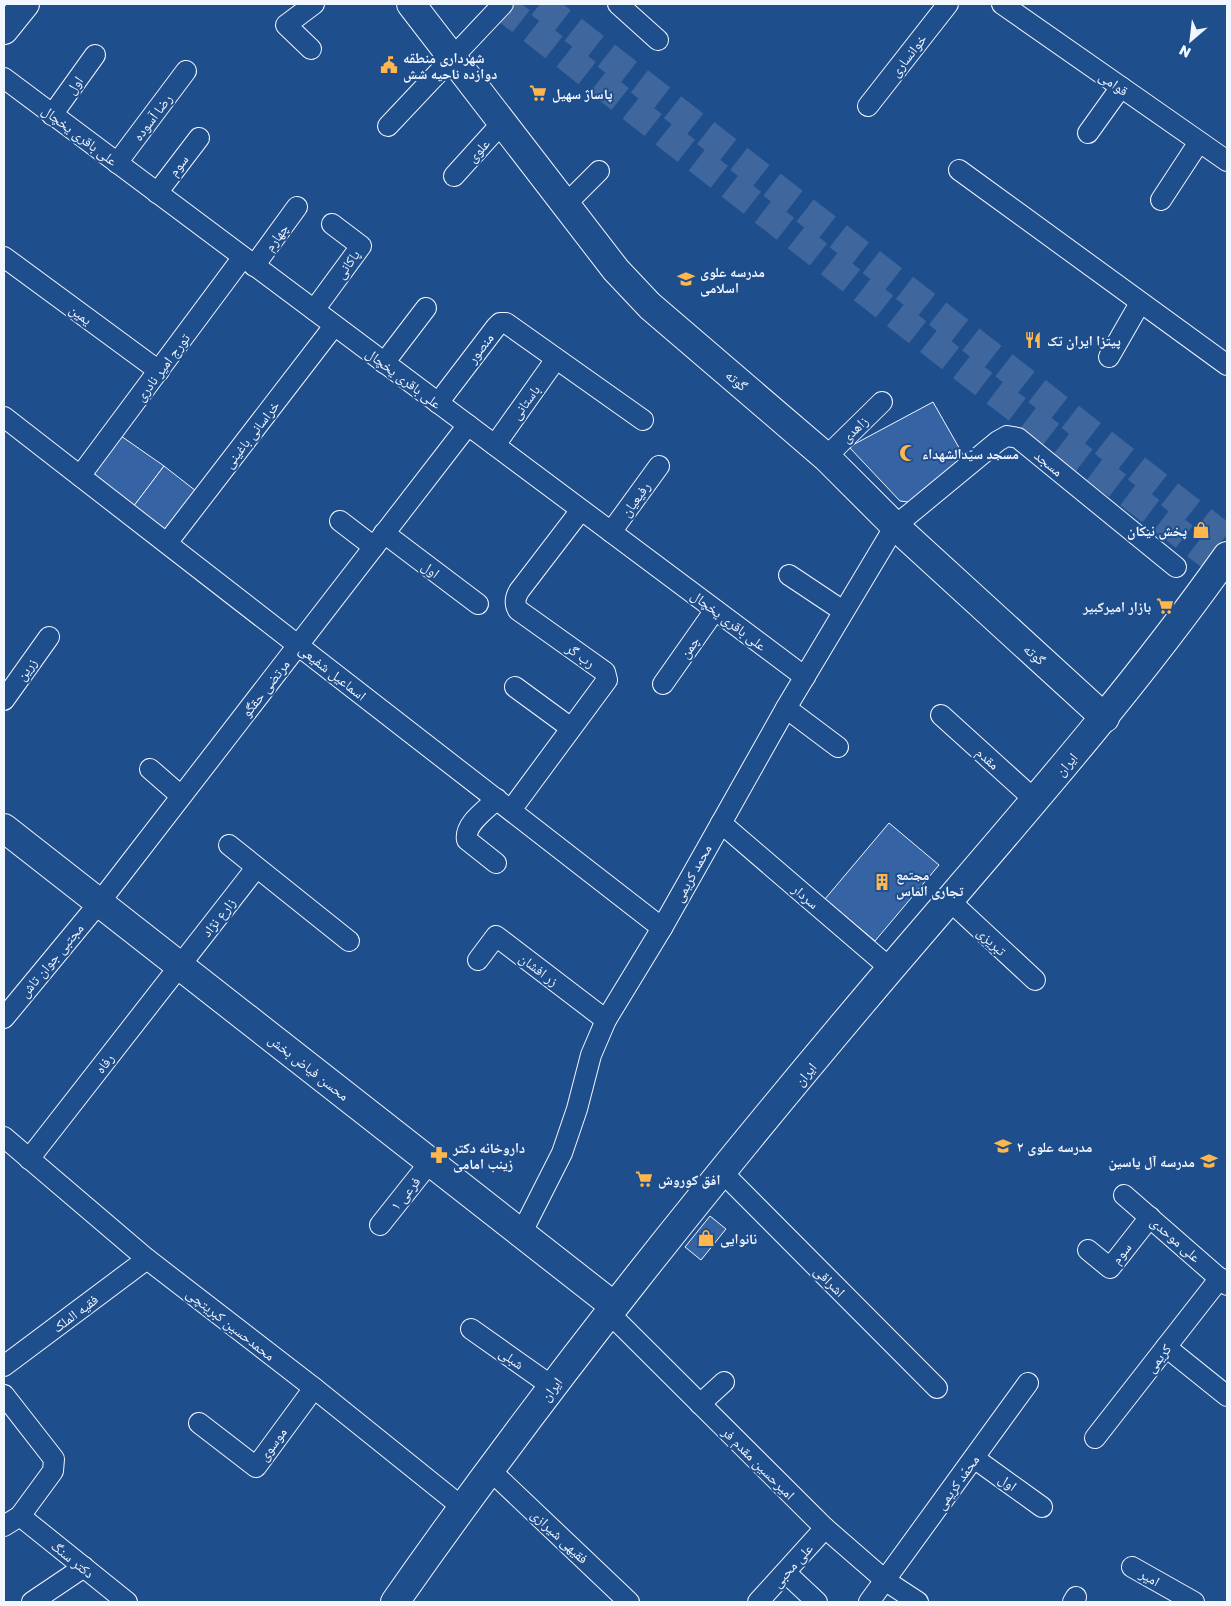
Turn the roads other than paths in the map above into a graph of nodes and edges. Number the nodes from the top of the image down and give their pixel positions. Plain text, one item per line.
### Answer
1 (25, 4) edge
2 (314, 4) edge
3 (411, 4) edge
4 (502, 4) edge
5 (618, 4) edge
6 (948, 4) edge
7 (1002, 4) edge
8 (4, 30) edge
9 (658, 40) dead end
10 (310, 49) dead end
11 (96, 56) dead end
12 (452, 56) junction
13 (186, 71) dead end
14 (4, 78) edge
15 (1121, 87) junction
16 (868, 106) dead end
17 (52, 115) junction
18 (502, 123) junction
19 (388, 126) dead end
20 (1088, 133) dead end
21 (199, 138) dead end
22 (1200, 142) junction
23 (1227, 161) edge
24 (117, 163) junction
25 (959, 170) dead end
26 (599, 171) dead end
27 (454, 176) dead end
28 (157, 192) junction
29 (1161, 200) dead end
30 (565, 205) junction
31 (297, 207) dead end
32 (332, 224) dead end
33 (4, 257) edge
34 (249, 262) junction
35 (1140, 303) junction
36 (426, 308) dead end
37 (314, 310) junction
38 (334, 326) junction
39 (1109, 357) dead end
40 (556, 359) junction
41 (384, 363) junction
42 (1227, 365) edge
43 (159, 371) junction
44 (882, 402) dead end
45 (438, 403) junction
46 (4, 417) edge
47 (643, 420) dead end
48 (468, 425) junction
49 (495, 445) junction
50 (826, 457) junction
51 (659, 466) dead end
52 (80, 476) junction
53 (581, 510) junction
54 (340, 521) dead end
55 (894, 526) junction
56 (611, 532) junction
57 (379, 540) junction
58 (167, 543) junction
59 (1227, 556) edge
60 (1176, 567) dead end
61 (789, 575) dead end
62 (478, 604) dead end
63 (715, 610) junction
64 (843, 611) junction
65 (49, 638) dead end
66 (298, 645) junction
67 (805, 677) junction
68 (663, 684) dead end
69 (514, 687) dead end
70 (4, 700) edge
71 (786, 708) junction
72 (941, 715) dead end
73 (1105, 718) junction
74 (571, 728) junction
75 (838, 747) dead end
76 (150, 770) dead end
77 (181, 796) junction
78 (1036, 801) junction
79 (504, 805) junction
80 (721, 823) junction
81 (4, 828) edge
82 (229, 845) dead end
83 (496, 863) dead end
84 (256, 868) junction
85 (950, 901) junction
86 (99, 903) junction
87 (662, 928) junction
88 (350, 941) dead end
89 (478, 960) dead end
90 (180, 966) junction
91 (891, 969) junction
92 (1035, 980) dead end
93 (4, 1018) edge
94 (606, 1020) junction
95 (4, 1136) edge
96 (29, 1159) junction
97 (430, 1162) junction
98 (723, 1173) junction
99 (1124, 1194) dead end
100 (1150, 1217) junction
101 (380, 1225) dead end
102 (521, 1234) junction
103 (1088, 1250) dead end
104 (147, 1259) junction
105 (1224, 1282) edge
106 (612, 1310) junction
107 (471, 1330) dead end
108 (1166, 1347) junction
109 (4, 1366) edge
110 (724, 1382) dead end
111 (1028, 1383) dead end
112 (553, 1387) junction
113 (314, 1388) junction
114 (937, 1388) dead end
115 (4, 1395) edge
116 (1227, 1396) edge
117 (700, 1404) junction
118 (199, 1423) dead end
119 (1095, 1438) dead end
120 (974, 1458) junction
121 (490, 1470) junction
122 (462, 1507) junction
123 (1042, 1507) dead end
124 (12, 1521) edge
125 (825, 1528) junction
126 (84, 1567) junction
127 (1132, 1567) dead end
128 (786, 1573) junction
129 (886, 1581) junction
130 (32, 1602) edge
131 (127, 1602) edge
132 (395, 1602) edge
133 (629, 1602) edge
134 (758, 1602) edge
135 (817, 1602) edge
136 (869, 1602) edge
137 (918, 1602) edge
138 (1194, 1602) edge

1 - 8 main road
2 - 10 street
3 - 12 main road, گوته
4 - 12 street
5 - 9 street
6 - 16 street, خوانساری
7 - 15 street, قوامی
11 - 17 street, اول
12 - 18 main road, گوته
12 - 19 street
13 - 24 street, رضا آسوده
14 - 17 street, علی باقری یخچال
15 - 20 street
15 - 22 street, قوامی
17 - 24 street, علی باقری یخچال
18 - 27 street, علوی
18 - 30 main road, گوته
21 - 28 street, سوم
22 - 23 street, قوامی
22 - 29 street
24 - 28 street, علی باقری یخچال
25 - 35 street
26 - 30 street
28 - 34 street, علی باقری یخچال
30 - 50 main road, گوته
31 - 34 street, چهارم
32 - 37 street, پاکانی
33 - 43 street, یمین
34 - 37 street, علی باقری یخچال
34 - 43 street, تورج امیر نادری
35 - 39 street
35 - 42 street
36 - 41 street
37 - 38 street, علی باقری یخچال
38 - 41 street, علی باقری یخچال
38 - 58 street, خراسانی باغینی
40 - 45 street, منصور
40 - 47 street
40 - 49 street, باستانی
41 - 45 street, علی باقری یخچال
43 - 52 street, تورج امیر نادری
44 - 50 street, زاهدی
45 - 48 street, علی باقری یخچال
46 - 52 street, اسماعیل شفیعی
48 - 49 street, علی باقری یخچال
48 - 57 street, مرتضی حقگو
49 - 53 street, علی باقری یخچال
50 - 55 main road, گوته
51 - 56 street, رفیعیان
52 - 58 street, اسماعیل شفیعی
53 - 56 street, علی باقری یخچال
53 - 74 street, رب گر
54 - 57 street, اول
55 - 60 street, مسجد
55 - 64 street, محمد کریمی
55 - 73 main road, گوته
56 - 63 street, علی باقری یخچال
57 - 62 street, اول
57 - 66 street, مرتضی حقگو
58 - 66 street, اسماعیل شفیعی
59 - 73 main road, ایران
61 - 64 street
63 - 67 street, علی باقری یخچال
63 - 68 street, چمن
64 - 67 street, محمد کریمی
65 - 70 street, زرین
66 - 77 street, مرتضی حقگو
66 - 79 street, اسماعیل شفیعی
67 - 71 street, محمد کریمی
69 - 74 street
71 - 75 street
71 - 80 street, محمد کریمی
72 - 78 street, مقدم
73 - 78 main road, ایران
74 - 79 street, رب گر
76 - 77 street
77 - 86 street, مرتضی حقگو
78 - 85 main road, ایران
79 - 83 street
79 - 87 street, اسماعیل شفیعی
80 - 87 street, محمد کریمی
80 - 91 street, سردار
81 - 86 main road, محسن فیاض بخش
82 - 84 street
84 - 88 street
84 - 90 street, زارع نژاد
85 - 91 main road, ایران
85 - 92 street, تبریزی
86 - 90 main road, محسن فیاض بخش
86 - 93 street, مجتبی جوان تاش
87 - 94 street, محمد کریمی
89 - 94 street, زر افشان
90 - 96 street, رفاه
90 - 97 main road, محسن فیاض بخش
91 - 98 main road, ایران
94 - 102 street, محمد کریمی
95 - 96 street, محمدحسین کبریتچی
96 - 104 street, محمدحسین کبریتچی
97 - 101 street, فرعی ۱
97 - 102 main road, محسن فیاض بخش
98 - 106 main road, ایران
98 - 114 street, اشراقی
99 - 100 street, علی موحدی
100 - 103 street, سوم
100 - 105 street, علی موحدی
102 - 106 main road, محسن فیاض بخش
104 - 109 street, فقیه الملک
104 - 113 street, محمدحسین کبریتچی
105 - 108 street, کریمی
106 - 112 main road, ایران
106 - 117 street, امیرحسین مقدم فر
107 - 112 street, شبلی
108 - 116 street
108 - 119 street, کریمی
110 - 117 street
111 - 120 street, محمّد کریمی
112 - 121 main road, ایران
113 - 118 street, موسوی
113 - 122 street, محمدحسین کبریتچی
115 - 124 street
117 - 125 street, امیرحسین مقدم فر
120 - 123 street, اول
120 - 129 street, محمّد کریمی
121 - 122 main road, ایران
121 - 133 street, فقیهی شیرازی
122 - 132 main road, ایران
124 - 126 street, دکتر سنگ
125 - 128 street, علی محبی
125 - 129 street, امیرحسین مقدم فر
126 - 130 street
126 - 131 street, دکتر سنگ
127 - 138 street, امیر
128 - 134 street, علی محبی
128 - 135 street
129 - 136 street, محمّد کریمی
129 - 137 street, امیرحسین مقدم فر

